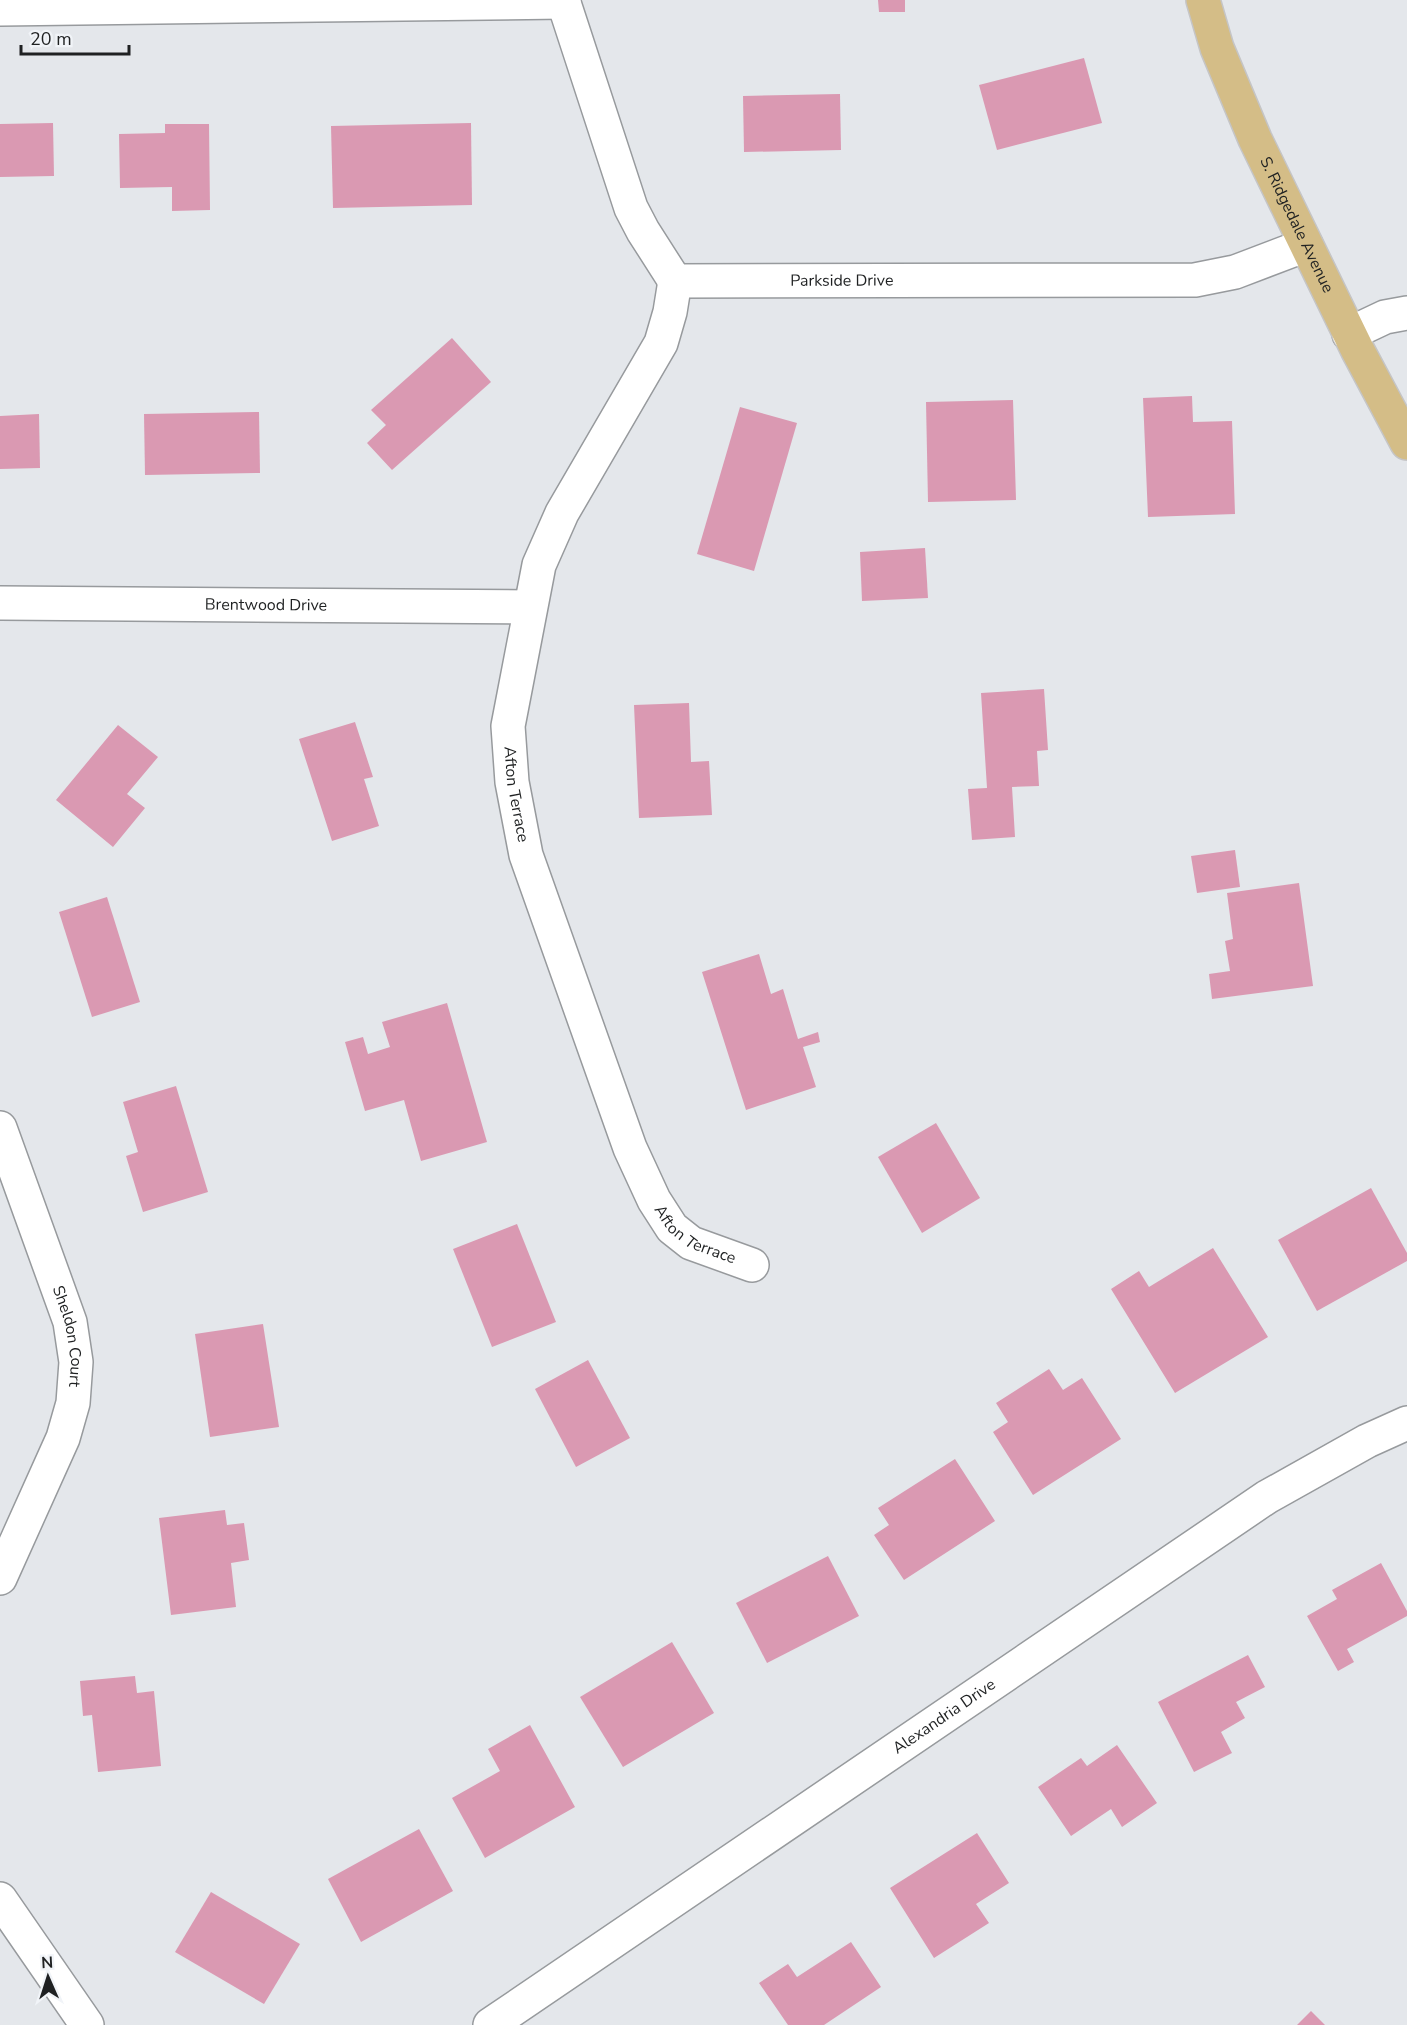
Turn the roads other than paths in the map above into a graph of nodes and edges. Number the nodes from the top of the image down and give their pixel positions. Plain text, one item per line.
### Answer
1 (1203, 0) edge
2 (564, 1) edge
3 (0, 9) edge
4 (1306, 244) junction
5 (675, 281) junction
6 (1407, 313) edge
7 (1349, 334) junction
8 (1407, 443) edge
9 (0, 603) edge
10 (530, 608) junction
11 (0, 1128) edge
12 (752, 1265) dead end
13 (1407, 1422) edge
14 (0, 1578) edge
15 (0, 1899) edge
16 (87, 2025) edge
17 (490, 2025) edge

1 - 4 main road, S. Ridgedale Avenue
2 - 3 street
2 - 5 street
4 - 5 street, Parkside Drive
4 - 7 main road, S. Ridgedale Avenue
5 - 10 street, Afton Terrace
6 - 7 street
7 - 8 main road, S. Ridgedale Avenue
9 - 10 street, Brentwood Drive
10 - 12 street, Afton Terrace
11 - 14 street, Sheldon Court
13 - 17 street, Alexandria Drive
15 - 16 street

